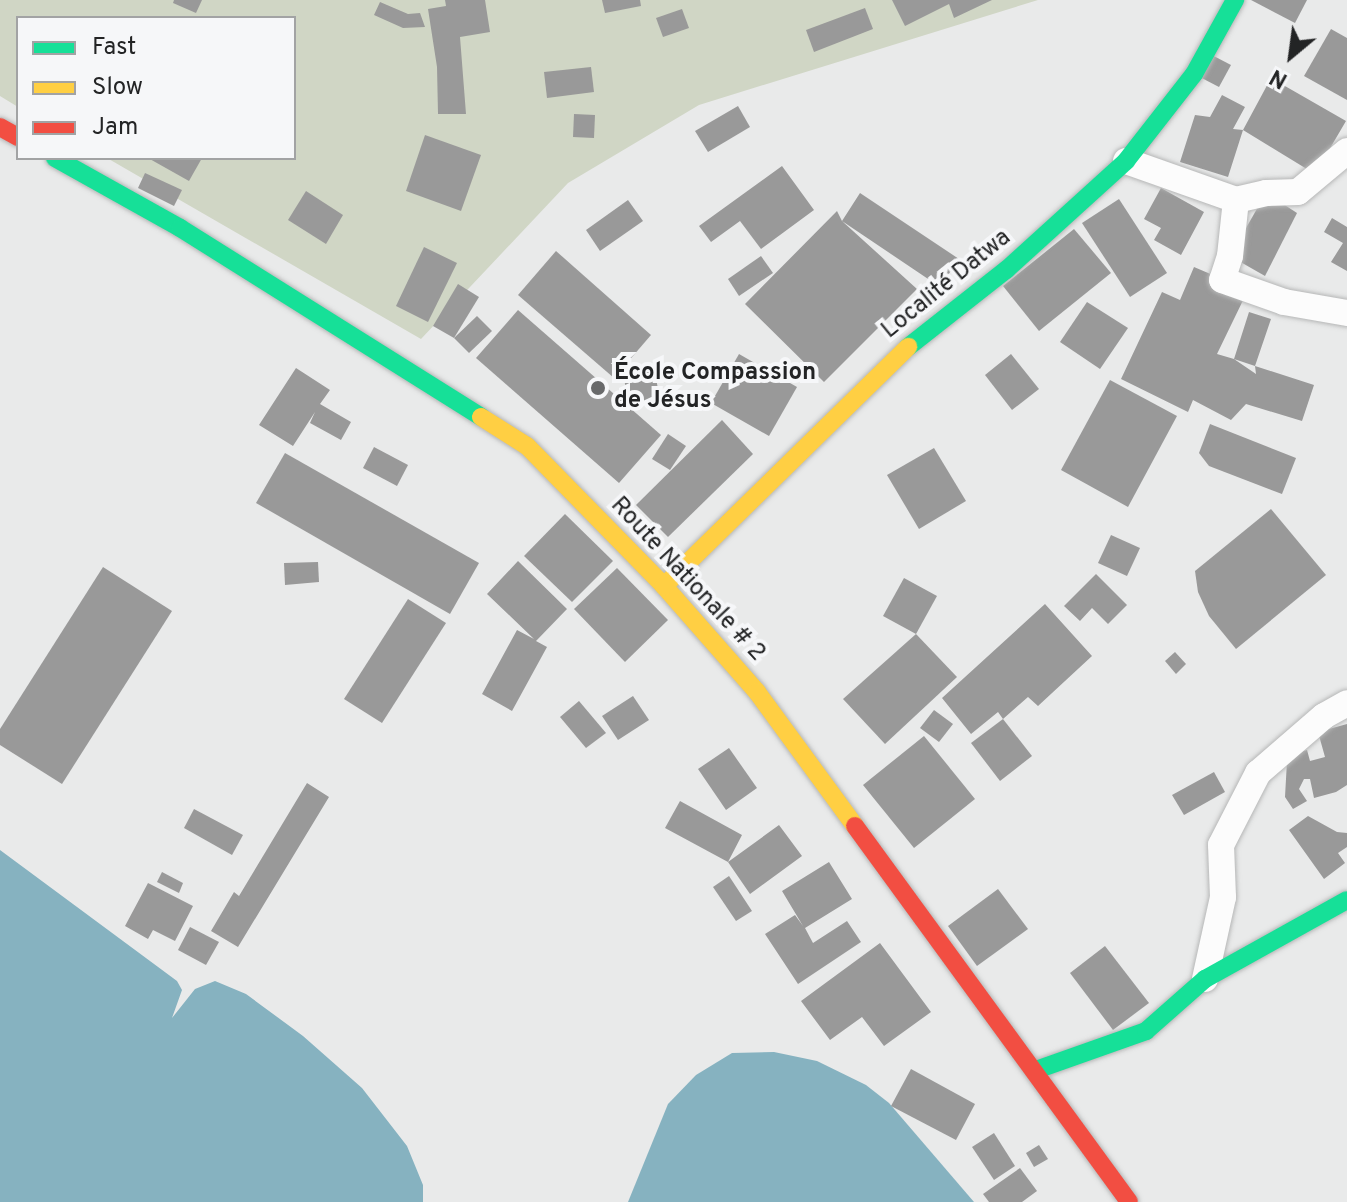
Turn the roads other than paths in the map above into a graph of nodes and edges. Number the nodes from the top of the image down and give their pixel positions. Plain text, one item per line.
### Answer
1 (1235, 0) edge
2 (1347, 151) edge
3 (59, 160) edge
4 (1126, 161) junction
5 (1236, 200) junction
6 (1347, 313) edge
7 (664, 586) junction
8 (1347, 703) edge
9 (1347, 900) edge
10 (1205, 979) junction
11 (1036, 1070) junction
12 (1129, 1202) edge

1 - 4 main road, Localité Datwa
2 - 5 street
3 - 7 main road, Route Nationale # 2
4 - 5 street
4 - 7 main road, Localité Datwa
5 - 6 street
7 - 11 main road, Route Nationale # 2
8 - 10 street
9 - 10 main road
10 - 11 main road
11 - 12 main road, Route Nationale # 2

